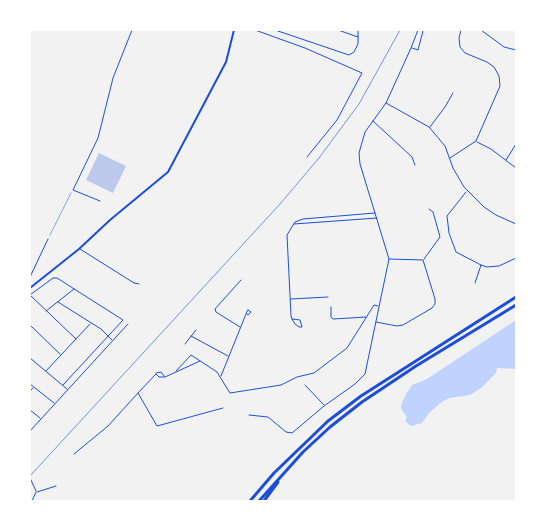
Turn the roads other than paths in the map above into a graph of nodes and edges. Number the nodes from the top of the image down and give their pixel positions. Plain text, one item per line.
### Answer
1 (132, 30) edge
2 (234, 30) edge
3 (255, 30) edge
4 (276, 30) edge
5 (338, 30) edge
6 (358, 30) edge
7 (418, 30) edge
8 (461, 30) edge
9 (482, 30) edge
10 (423, 31) edge
11 (358, 37) junction
12 (411, 48) junction
13 (516, 50) edge
14 (454, 93) dead end
15 (386, 103) junction
16 (373, 121) junction
17 (429, 127) junction
18 (476, 142) junction
19 (516, 144) edge
20 (307, 157) dead end
21 (449, 158) junction
22 (506, 160) junction
23 (415, 165) dead end
24 (516, 168) edge
25 (467, 191) junction
26 (100, 200) dead end
27 (429, 209) dead end
28 (375, 213) junction
29 (377, 218) junction
30 (303, 219) junction
31 (303, 223) junction
32 (293, 224) junction
33 (516, 224) edge
34 (48, 239) road end
35 (79, 249) junction
36 (516, 258) edge
37 (389, 259) junction
38 (423, 260) junction
39 (481, 265) junction
40 (30, 277) edge
41 (240, 280) dead end
42 (475, 283) dead end
43 (139, 284) dead end
44 (30, 288) edge
45 (75, 289) junction
46 (30, 295) edge
47 (328, 297) dead end
48 (516, 297) edge
49 (290, 299) junction
50 (58, 302) junction
51 (516, 305) edge
52 (378, 306) junction
53 (331, 307) dead end
54 (46, 311) junction
55 (246, 314) dead end
56 (366, 317) junction
57 (292, 319) dead end
58 (375, 322) junction
59 (91, 323) junction
60 (128, 324) dead end
61 (30, 325) edge
62 (240, 327) junction
63 (196, 330) dead end
64 (109, 336) junction
65 (191, 336) junction
66 (76, 339) junction
67 (113, 340) junction
68 (185, 344) dead end
69 (61, 355) junction
70 (229, 356) junction
71 (30, 358) edge
72 (201, 360) junction
73 (46, 371) junction
74 (176, 371) junction
75 (156, 374) junction
76 (221, 376) junction
77 (165, 377) junction
78 (30, 384) edge
79 (63, 385) junction
80 (305, 385) dead end
81 (34, 387) junction
82 (68, 389) junction
83 (30, 391) edge
84 (138, 393) junction
85 (54, 404) junction
86 (324, 406) junction
87 (223, 408) dead end
88 (30, 410) edge
89 (249, 415) dead end
90 (41, 419) junction
91 (30, 431) edge
92 (74, 454) dead end
93 (282, 475) junction
94 (30, 478) edge
95 (56, 486) dead end
96 (37, 492) junction
97 (32, 501) edge
98 (250, 501) edge
99 (259, 501) edge
100 (264, 501) edge

1 - 26 street
2 - 35 street
3 - 20 street
4 - 11 street
5 - 11 street
6 - 11 street
7 - 12 street
8 - 18 street
9 - 13 street
10 - 12 street
12 - 15 street
14 - 17 street
15 - 16 street
15 - 17 street
16 - 23 street
16 - 28 street
17 - 21 street
18 - 21 street
18 - 22 street
19 - 22 street
21 - 25 street
22 - 24 street
25 - 33 street
25 - 39 street
27 - 38 street
28 - 29 street
28 - 30 street
29 - 31 street
29 - 37 street
30 - 31 street
30 - 32 street
31 - 32 street
32 - 49 street
34 - 40 street
35 - 43 street
35 - 44 street
36 - 39 street
37 - 38 street
37 - 52 street
38 - 58 street
39 - 42 street
41 - 62 street
45 - 46 street
45 - 50 street
45 - 64 street
46 - 54 street
47 - 49 street
48 - 98 highway
49 - 57 street
50 - 54 street
50 - 59 street
51 - 93 highway
52 - 56 street
52 - 58 street
53 - 56 street
54 - 66 street
55 - 62 street
56 - 76 street
58 - 86 street
59 - 64 street
59 - 66 street
60 - 67 street
61 - 69 street
62 - 70 street
63 - 65 street
64 - 67 street
64 - 79 street
65 - 68 street
65 - 70 street
66 - 69 street
67 - 82 street
69 - 73 street
70 - 76 street
71 - 73 street
72 - 74 street
72 - 74 street
72 - 76 street
73 - 79 street
74 - 77 street
75 - 77 street
75 - 77 street
75 - 84 street
78 - 81 street
79 - 82 street
80 - 86 street
81 - 83 street
81 - 85 street
82 - 85 street
84 - 87 street
84 - 92 street
85 - 90 street
86 - 89 street
88 - 90 street
90 - 91 street
93 - 99 highway
93 - 100 highway
94 - 96 street
95 - 96 street
96 - 97 street

